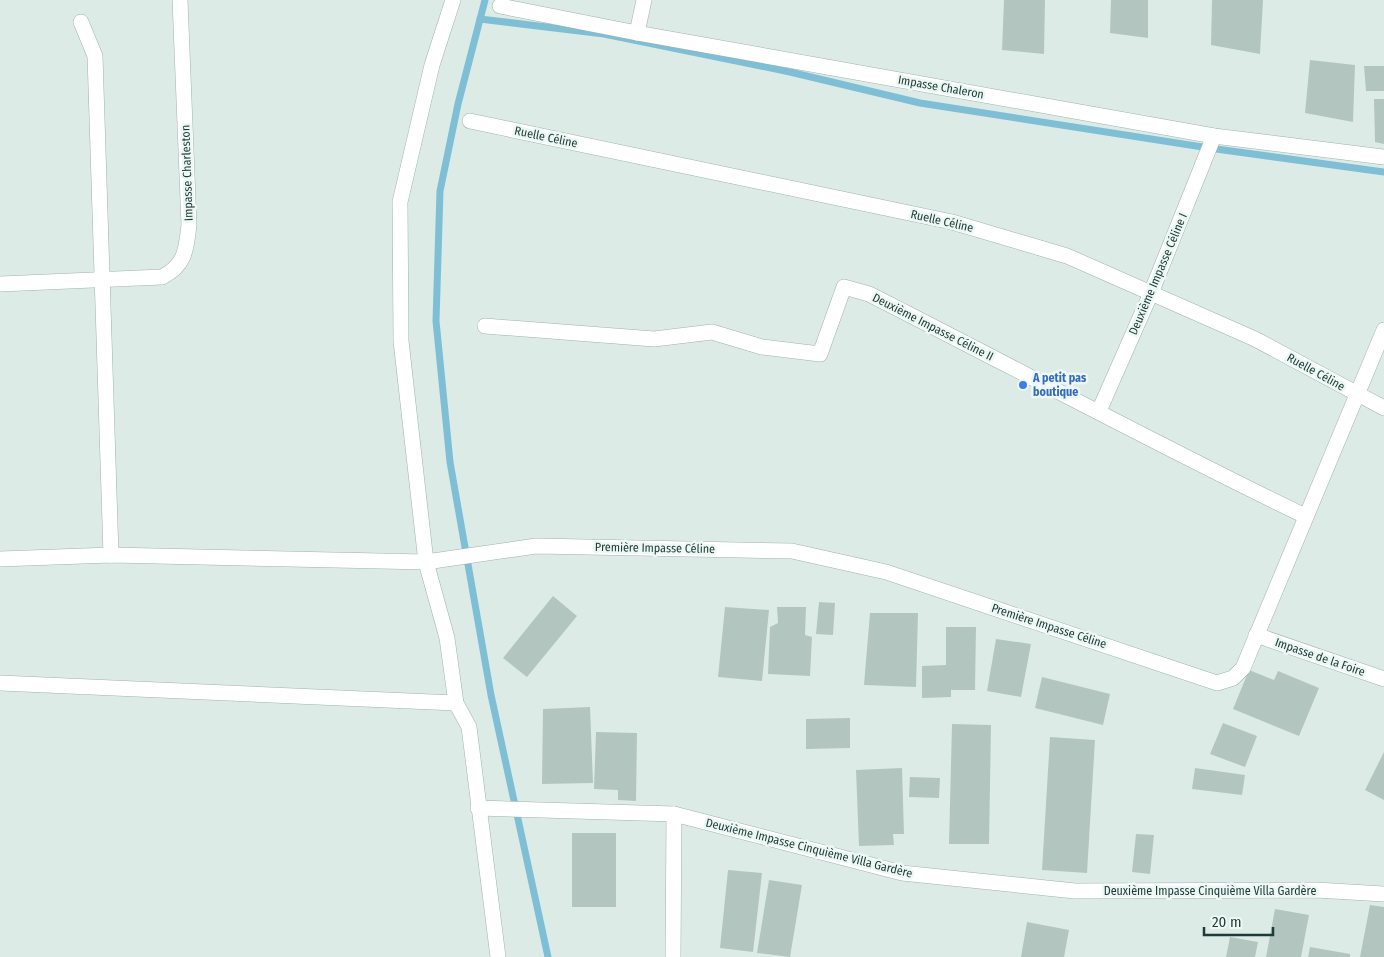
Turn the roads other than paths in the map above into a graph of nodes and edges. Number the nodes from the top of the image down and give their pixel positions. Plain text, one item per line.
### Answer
1 (180, 0) edge
2 (452, 0) edge
3 (644, 0) edge
4 (500, 6) dead end
5 (81, 22) dead end
6 (637, 33) junction
7 (470, 121) dead end
8 (1214, 136) junction
9 (1384, 157) edge
10 (104, 280) junction
11 (0, 284) edge
12 (1151, 293) junction
13 (485, 326) dead end
14 (1384, 330) edge
15 (1356, 394) junction
16 (1384, 408) edge
17 (1099, 411) junction
18 (1306, 516) junction
19 (111, 555) junction
20 (0, 558) edge
21 (426, 562) junction
22 (1256, 635) junction
23 (1384, 679) edge
24 (0, 683) edge
25 (456, 703) junction
26 (478, 808) junction
27 (674, 814) junction
28 (1384, 894) edge
29 (498, 957) edge
30 (673, 957) edge

1 - 10 street, Impasse Charleston
2 - 21 street
3 - 6 street
4 - 6 street, Impasse Chaleron
5 - 10 street
6 - 8 street, Impasse Chaleron
7 - 12 street, Ruelle Céline
8 - 9 street, Impasse Chaleron
8 - 12 street, Deuxième Impasse Céline I
10 - 11 street, Impasse Charleston
10 - 19 street
12 - 15 street, Ruelle Céline
12 - 17 street, Deuxième Impasse Céline I
13 - 17 street, Deuxième Impasse Céline II
14 - 15 street, Première Impasse Céline
15 - 16 street, Ruelle Céline
15 - 18 street, Première Impasse Céline
17 - 18 street, Deuxième Impasse Céline II
18 - 22 street, Première Impasse Céline
19 - 20 street, Première Impasse Céline
19 - 21 street, Première Impasse Céline
21 - 22 street, Première Impasse Céline
21 - 25 street
22 - 23 street, Impasse de la Foire
24 - 25 street
25 - 26 street
26 - 27 street, Deuxième Impasse Cinquième Villa Gardère
26 - 29 street
27 - 28 street, Deuxième Impasse Cinquième Villa Gardère
27 - 30 street

